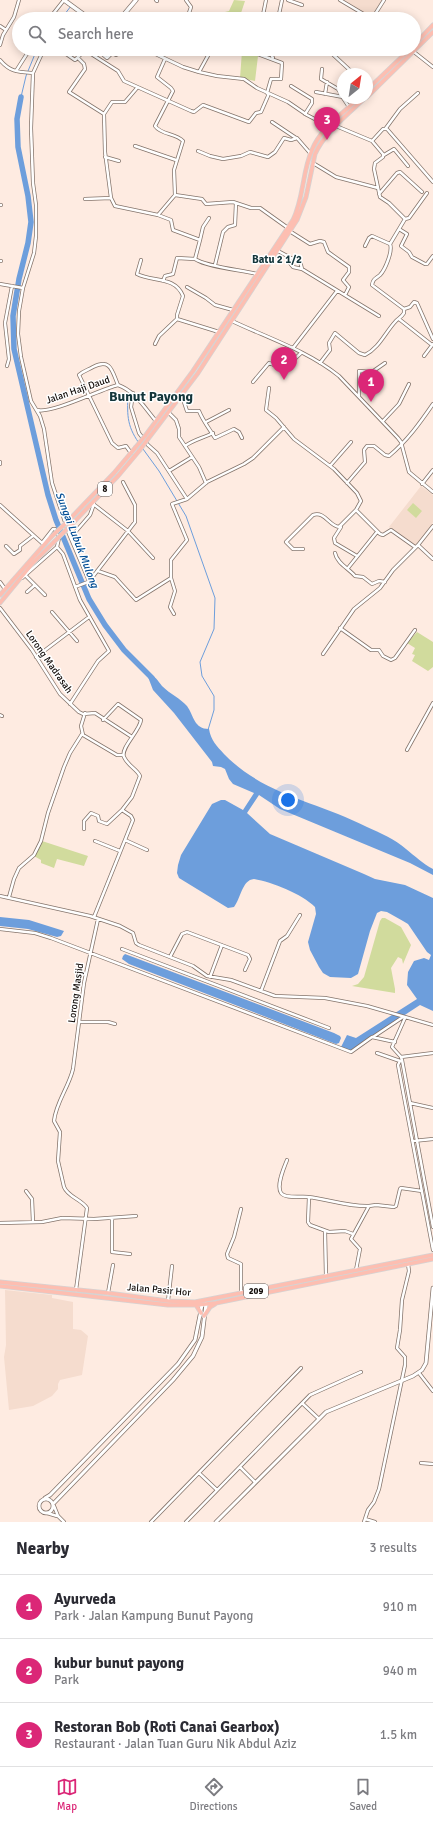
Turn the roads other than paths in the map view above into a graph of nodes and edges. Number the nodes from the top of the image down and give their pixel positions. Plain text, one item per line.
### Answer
1 (19, 0) edge
2 (64, 0) edge
3 (136, 0) edge
4 (186, 0) edge
5 (266, 0) edge
6 (282, 0) edge
7 (288, 0) edge
8 (340, 0) edge
9 (384, 0) edge
10 (302, 6) dead end
11 (15, 12) edge
12 (55, 12) edge
13 (80, 12) edge
14 (126, 12) edge
15 (189, 12) edge
16 (264, 12) edge
17 (279, 12) edge
18 (360, 12) edge
19 (376, 12) edge
20 (12, 20) edge
21 (433, 25) edge
22 (0, 26) edge
23 (6, 30) junction
24 (433, 32) edge
25 (421, 38) edge
26 (0, 45) edge
27 (421, 45) edge
28 (26, 56) edge
29 (40, 56) edge
30 (68, 56) edge
31 (95, 56) edge
32 (159, 56) edge
33 (208, 56) edge
34 (267, 56) edge
35 (335, 56) edge
36 (403, 56) edge
37 (410, 56) edge
38 (419, 56) edge
39 (78, 58) joint
40 (274, 58) joint
41 (165, 59) junction
42 (0, 60) edge
43 (433, 67) edge
44 (348, 68) edge
45 (322, 69) dead end
46 (16, 71) junction
47 (199, 72) junction
48 (32, 73) junction
49 (384, 74) junction
50 (388, 77) junction
51 (327, 82) junction
52 (373, 84) edge
53 (291, 86) dead end
54 (137, 88) junction
55 (337, 88) edge
56 (373, 91) edge
57 (316, 92) dead end
58 (268, 93) junction
59 (418, 93) dead end
60 (325, 94) junction
61 (337, 97) edge
62 (169, 101) junction
63 (347, 104) edge
64 (352, 104) edge
65 (359, 104) edge
66 (349, 107) junction
67 (104, 114) junction
68 (305, 114) junction
69 (272, 122) dead end
70 (336, 126) junction
71 (329, 127) junction
72 (386, 128) junction
73 (296, 138) junction
74 (372, 141) junction
75 (136, 146) dead end
76 (403, 147) junction
77 (198, 151) dead end
78 (398, 152) junction
79 (310, 153) junction
80 (384, 155) junction
81 (105, 157) junction
82 (176, 160) junction
83 (119, 161) dead end
84 (313, 163) junction
85 (408, 166) dead end
86 (433, 182) edge
87 (378, 188) junction
88 (422, 192) dead end
89 (428, 193) dead end
90 (379, 194) junction
91 (175, 195) junction
92 (111, 198) junction
93 (85, 199) dead end
94 (236, 203) junction
95 (158, 215) junction
96 (209, 218) dead end
97 (405, 219) junction
98 (288, 228) junction
99 (399, 229) junction
100 (290, 232) junction
101 (200, 240) junction
102 (390, 244) junction
103 (365, 246) dead end
104 (278, 251) junction
105 (433, 256) edge
106 (291, 258) junction
107 (195, 259) junction
108 (140, 260) dead end
109 (215, 265) junction
110 (302, 269) junction
111 (257, 274) junction
112 (163, 281) junction
113 (0, 284) edge
114 (12, 286) junction
115 (187, 287) dead end
116 (23, 288) junction
117 (337, 291) junction
118 (345, 295) junction
119 (404, 309) junction
120 (233, 310) junction
121 (379, 316) dead end
122 (177, 319) junction
123 (399, 319) junction
124 (231, 321) junction
125 (219, 332) junction
126 (433, 339) edge
127 (155, 344) dead end
128 (432, 344) edge
129 (293, 348) junction
130 (301, 352) junction
131 (424, 356) dead end
132 (320, 363) junction
133 (385, 363) dead end
134 (7, 366) dead end
135 (201, 367) junction
136 (195, 369) junction
137 (253, 382) dead end
138 (118, 384) junction
139 (409, 384) dead end
140 (269, 388) dead end
141 (133, 393) junction
142 (89, 395) junction
143 (182, 396) junction
144 (359, 397) junction
145 (433, 404) edge
146 (36, 409) junction
147 (229, 410) dead end
148 (168, 413) junction
149 (156, 421) junction
150 (383, 421) junction
151 (206, 422) junction
152 (284, 427) junction
153 (212, 433) junction
154 (147, 437) junction
155 (242, 438) dead end
156 (350, 442) dead end
157 (402, 445) junction
158 (185, 446) junction
159 (137, 449) junction
160 (131, 453) junction
161 (192, 457) junction
162 (330, 466) junction
163 (433, 470) edge
164 (168, 471) junction
165 (123, 482) dead end
166 (206, 483) junction
167 (347, 483) junction
168 (422, 484) junction
169 (433, 492) edge
170 (187, 499) junction
171 (93, 503) junction
172 (0, 505) edge
173 (356, 510) junction
174 (341, 526) junction
175 (433, 526) edge
176 (128, 531) junction
177 (377, 532) junction
178 (33, 536) junction
179 (71, 538) junction
180 (43, 544) junction
181 (6, 546) dead end
182 (416, 546) junction
183 (57, 547) junction
184 (303, 549) dead end
185 (335, 553) dead end
186 (356, 556) junction
187 (153, 558) dead end
188 (433, 559) edge
189 (348, 568) junction
190 (98, 571) junction
191 (26, 576) junction
192 (171, 578) junction
193 (20, 579) junction
194 (0, 582) edge
195 (88, 582) junction
196 (385, 582) junction
197 (35, 585) junction
198 (77, 586) junction
199 (5, 589) junction
200 (27, 592) dead end
201 (0, 595) edge
202 (45, 595) dead end
203 (0, 603) edge
204 (0, 608) edge
205 (52, 612) dead end
206 (174, 614) dead end
207 (88, 616) junction
208 (340, 628) junction
209 (415, 630) dead end
210 (68, 631) junction
211 (77, 641) dead end
212 (323, 654) dead end
213 (36, 657) junction
214 (433, 703) edge
215 (70, 704) junction
216 (85, 713) junction
217 (103, 720) junction
218 (82, 734) junction
219 (132, 738) junction
220 (408, 750) dead end
221 (123, 755) junction
222 (122, 810) junction
223 (84, 829) dead end
224 (125, 840) junction
225 (95, 841) dead end
226 (147, 850) dead end
227 (120, 851) junction
228 (0, 896) edge
229 (9, 898) junction
230 (300, 915) dead end
231 (94, 917) junction
232 (98, 919) junction
233 (0, 929) edge
234 (222, 945) junction
235 (122, 949) dead end
236 (90, 954) junction
237 (170, 957) junction
238 (245, 970) dead end
239 (210, 977) junction
240 (261, 991) junction
241 (403, 1017) junction
242 (80, 1022) junction
243 (115, 1024) dead end
244 (433, 1025) edge
245 (329, 1028) dead end
246 (372, 1037) junction
247 (395, 1042) junction
248 (377, 1053) dead end
249 (433, 1053) edge
250 (401, 1059) junction
251 (410, 1103) junction
252 (433, 1108) edge
253 (433, 1139) edge
254 (413, 1141) junction
255 (417, 1141) junction
256 (287, 1160) dead end
257 (422, 1191) junction
258 (26, 1192) dead end
259 (309, 1197) junction
260 (369, 1206) junction
261 (241, 1209) dead end
262 (136, 1216) dead end
263 (112, 1218) junction
264 (86, 1219) junction
265 (33, 1222) junction
266 (0, 1223) edge
267 (433, 1227) edge
268 (325, 1232) junction
269 (353, 1234) junction
270 (433, 1250) edge
271 (130, 1254) dead end
272 (433, 1255) edge
273 (433, 1259) edge
274 (428, 1260) junction
275 (408, 1264) junction
276 (433, 1264) edge
277 (113, 1265) dead end
278 (172, 1266) dead end
279 (356, 1270) junction
280 (326, 1276) junction
281 (0, 1282) edge
282 (0, 1286) edge
283 (76, 1290) junction
284 (433, 1290) edge
285 (108, 1293) junction
286 (241, 1294) junction
287 (168, 1301) junction
288 (216, 1303) junction
289 (204, 1304) junction
290 (196, 1305) junction
291 (202, 1314) junction
292 (301, 1368) dead end
293 (362, 1372) dead end
294 (419, 1373) junction
295 (401, 1381) junction
296 (433, 1391) edge
297 (302, 1403) junction
298 (136, 1409) junction
299 (140, 1413) junction
300 (318, 1418) junction
301 (421, 1463) dead end
302 (433, 1464) edge
303 (240, 1467) junction
304 (199, 1473) junction
305 (255, 1482) junction
306 (217, 1490) junction
307 (45, 1498) junction
308 (54, 1505) junction
309 (47, 1513) junction
310 (58, 1516) junction
311 (365, 1521) edge
312 (64, 1522) edge
313 (150, 1522) edge
314 (186, 1522) edge
315 (216, 1522) edge
316 (374, 1522) edge

1 - 11 street
2 - 12 street
2 - 13 main road
3 - 14 main road
4 - 15 street
5 - 16 street
6 - 17 street
7 - 10 street
8 - 18 street
9 - 19 street
20 - 23 street
21 - 25 main road
22 - 23 street
23 - 26 street
24 - 27 main road, 8
28 - 46 street
29 - 48 street
30 - 39 street
31 - 54 street
32 - 41 street
33 - 47 street
34 - 40 street
35 - 44 street
36 - 49 main road
37 - 50 main road, 8
38 - 43 street
39 - 67 street
40 - 58 street
41 - 47 street
41 - 62 street
42 - 46 street
45 - 51 street
46 - 48 street
47 - 58 street
48 - 116 street
49 - 50 main road
49 - 52 main road
50 - 56 main road, 8
51 - 55 street
51 - 60 street
53 - 68 street
54 - 62 street
54 - 67 street
57 - 60 street
58 - 62 street
58 - 68 street
59 - 72 street
60 - 61 street
62 - 82 street
63 - 66 street
64 - 66 main road, 8
65 - 70 main road, 8
66 - 71 main road, 8
67 - 81 street
68 - 71 street
69 - 73 street
70 - 74 street
70 - 84 main road, 8
71 - 79 main road, 8
72 - 74 street
72 - 76 street
73 - 77 street
73 - 79 street
74 - 80 street
75 - 82 street
76 - 78 street
76 - 86 street
78 - 80 street
78 - 85 street
79 - 98 main road, 8
80 - 87 street
81 - 83 street
81 - 92 street
82 - 91 street
84 - 87 street
84 - 100 main road, 8
87 - 90 street
88 - 90 street
89 - 97 street
90 - 97 street
91 - 94 street
91 - 95 street
92 - 93 street
92 - 95 street
94 - 98 street
94 - 109 street
95 - 101 street
96 - 101 street
97 - 99 street
98 - 111 main road, 8
99 - 102 street
99 - 105 street
100 - 104 main road, 8
100 - 118 street
101 - 107 street
102 - 103 street
102 - 119 street
104 - 106 street
104 - 124 main road, 8
106 - 110 street
106 - 110 street
107 - 109 street
107 - 112 street
108 - 112 street
109 - 111 street
110 - 117 street
111 - 120 main road, 8
112 - 122 street
113 - 114 street
114 - 116 street
114 - 134 street
115 - 120 street
116 - 146 street
117 - 118 street
117 - 129 street
118 - 121 street
119 - 123 street
119 - 126 street
120 - 125 main road, 8
122 - 125 street
122 - 127 street
123 - 128 street
123 - 132 street
124 - 129 street
124 - 135 main road, 8
125 - 136 main road, 8
128 - 131 street
129 - 130 street
130 - 132 street
130 - 137 street
132 - 144 street
133 - 144 street
135 - 136 main road
135 - 143 main road, 8
136 - 149 main road, 8
138 - 141 street, Jalan Haji Daud
138 - 142 street, Jalan Haji Daud
138 - 142 street
139 - 150 street
140 - 152 street
141 - 149 street, Jalan Haji Daud
141 - 164 street
142 - 146 street, Jalan Haji Daud
142 - 160 street
143 - 148 main road, 8
143 - 151 street
144 - 150 street
145 - 157 street
146 - 179 street
147 - 151 street
148 - 154 main road, 8
148 - 158 street
149 - 154 main road, 8
150 - 157 street
151 - 153 street
152 - 162 street
152 - 166 street
153 - 155 street
153 - 158 street
154 - 159 main road, 8, bridge
156 - 162 street
157 - 167 street
157 - 168 street
158 - 161 street
159 - 160 main road, 8
159 - 171 main road, 8
160 - 180 main road, 8, bridge
161 - 164 street
161 - 166 street
162 - 167 street
163 - 168 street
164 - 170 street
165 - 176 street
166 - 170 street
167 - 173 street
168 - 169 street
170 - 192 street
171 - 176 street
171 - 179 street
171 - 193 main road, 8, bridge
172 - 178 street
173 - 174 street
173 - 177 street
174 - 184 street
174 - 186 street
175 - 182 street
176 - 187 street
176 - 190 street
177 - 182 street
177 - 186 street
178 - 180 street
178 - 181 street
179 - 195 street
180 - 183 street
180 - 199 main road, 8
182 - 188 street
182 - 196 street
183 - 191 street
183 - 198 street
185 - 189 street
186 - 189 street
189 - 196 street
190 - 192 street
190 - 195 street
191 - 193 street
191 - 197 street
192 - 206 street
193 - 203 main road, 8
194 - 199 street
195 - 198 street
196 - 208 street
197 - 200 street
197 - 202 street
198 - 207 street
199 - 201 main road, 8
204 - 213 street, Lorong Madrasah
205 - 210 street
207 - 210 street
207 - 215 street
208 - 209 street
208 - 212 street
210 - 211 street
210 - 213 street
213 - 215 street, Lorong Madrasah
214 - 220 street
215 - 216 street, Lorong Madrasah
216 - 217 street, Lorong Madrasah
216 - 218 street
217 - 219 street, Lorong Madrasah
217 - 219 street
218 - 221 street
218 - 229 street
219 - 221 street
221 - 222 street
222 - 223 street
222 - 224 street
224 - 226 street
224 - 227 street
225 - 227 street
227 - 231 street
228 - 229 street
229 - 231 street
230 - 240 street
231 - 232 street
232 - 236 street, Lorong Masjid
232 - 237 street
233 - 236 street
234 - 237 street
234 - 238 street
234 - 239 street
235 - 245 street
236 - 242 street, Lorong Masjid
236 - 246 street
237 - 239 street
239 - 240 street
240 - 241 street
241 - 244 street
241 - 246 street
241 - 247 street
242 - 243 street
242 - 264 street, Lorong Masjid
246 - 247 street
247 - 250 street
248 - 250 street
249 - 250 street
250 - 251 street
250 - 254 street
251 - 252 street
251 - 255 street
253 - 255 street
254 - 255 street
254 - 257 street
255 - 267 street
256 - 259 street
257 - 260 street
257 - 270 street
258 - 265 street
259 - 260 street
259 - 268 street
260 - 269 street
261 - 286 street
262 - 263 street
263 - 264 street
263 - 271 street
264 - 265 street
264 - 283 street
265 - 266 street
268 - 269 street
268 - 280 street
269 - 279 street
272 - 279 main road, Jalan Pasir Hor / 209
273 - 274 main road, Jalan Pasir Hor / 209
274 - 275 main road, Jalan Pasir Hor / 209
274 - 276 main road
275 - 288 main road, Jalan Pasir Hor / 209
275 - 295 street
277 - 285 street
278 - 287 street
279 - 280 main road, Jalan Pasir Hor / 209
280 - 286 main road, Jalan Pasir Hor / 209
281 - 283 main road, Jalan Pasir Hor / 209
282 - 290 main road, Jalan Pasir Hor / 209
283 - 285 main road, Jalan Pasir Hor / 209
284 - 294 street
285 - 287 main road, Jalan Pasir Hor / 209
286 - 287 main road, Jalan Pasir Hor / 209
288 - 289 main road, Jalan Pasir Hor / 209
288 - 291 main road
289 - 290 main road, Jalan Pasir Hor / 209
289 - 291 street
290 - 291 main road
291 - 298 street
291 - 299 street
292 - 304 street
293 - 297 street
294 - 295 street
294 - 296 street
295 - 300 street
295 - 311 street
297 - 300 street
297 - 303 street
298 - 299 street
298 - 307 street
299 - 308 street
300 - 305 street
301 - 302 street
303 - 305 street
303 - 306 street
304 - 306 street
304 - 313 street
305 - 315 street
306 - 314 street
307 - 308 street
307 - 309 street
308 - 309 street
308 - 310 street
309 - 310 street
310 - 312 street
311 - 316 street

